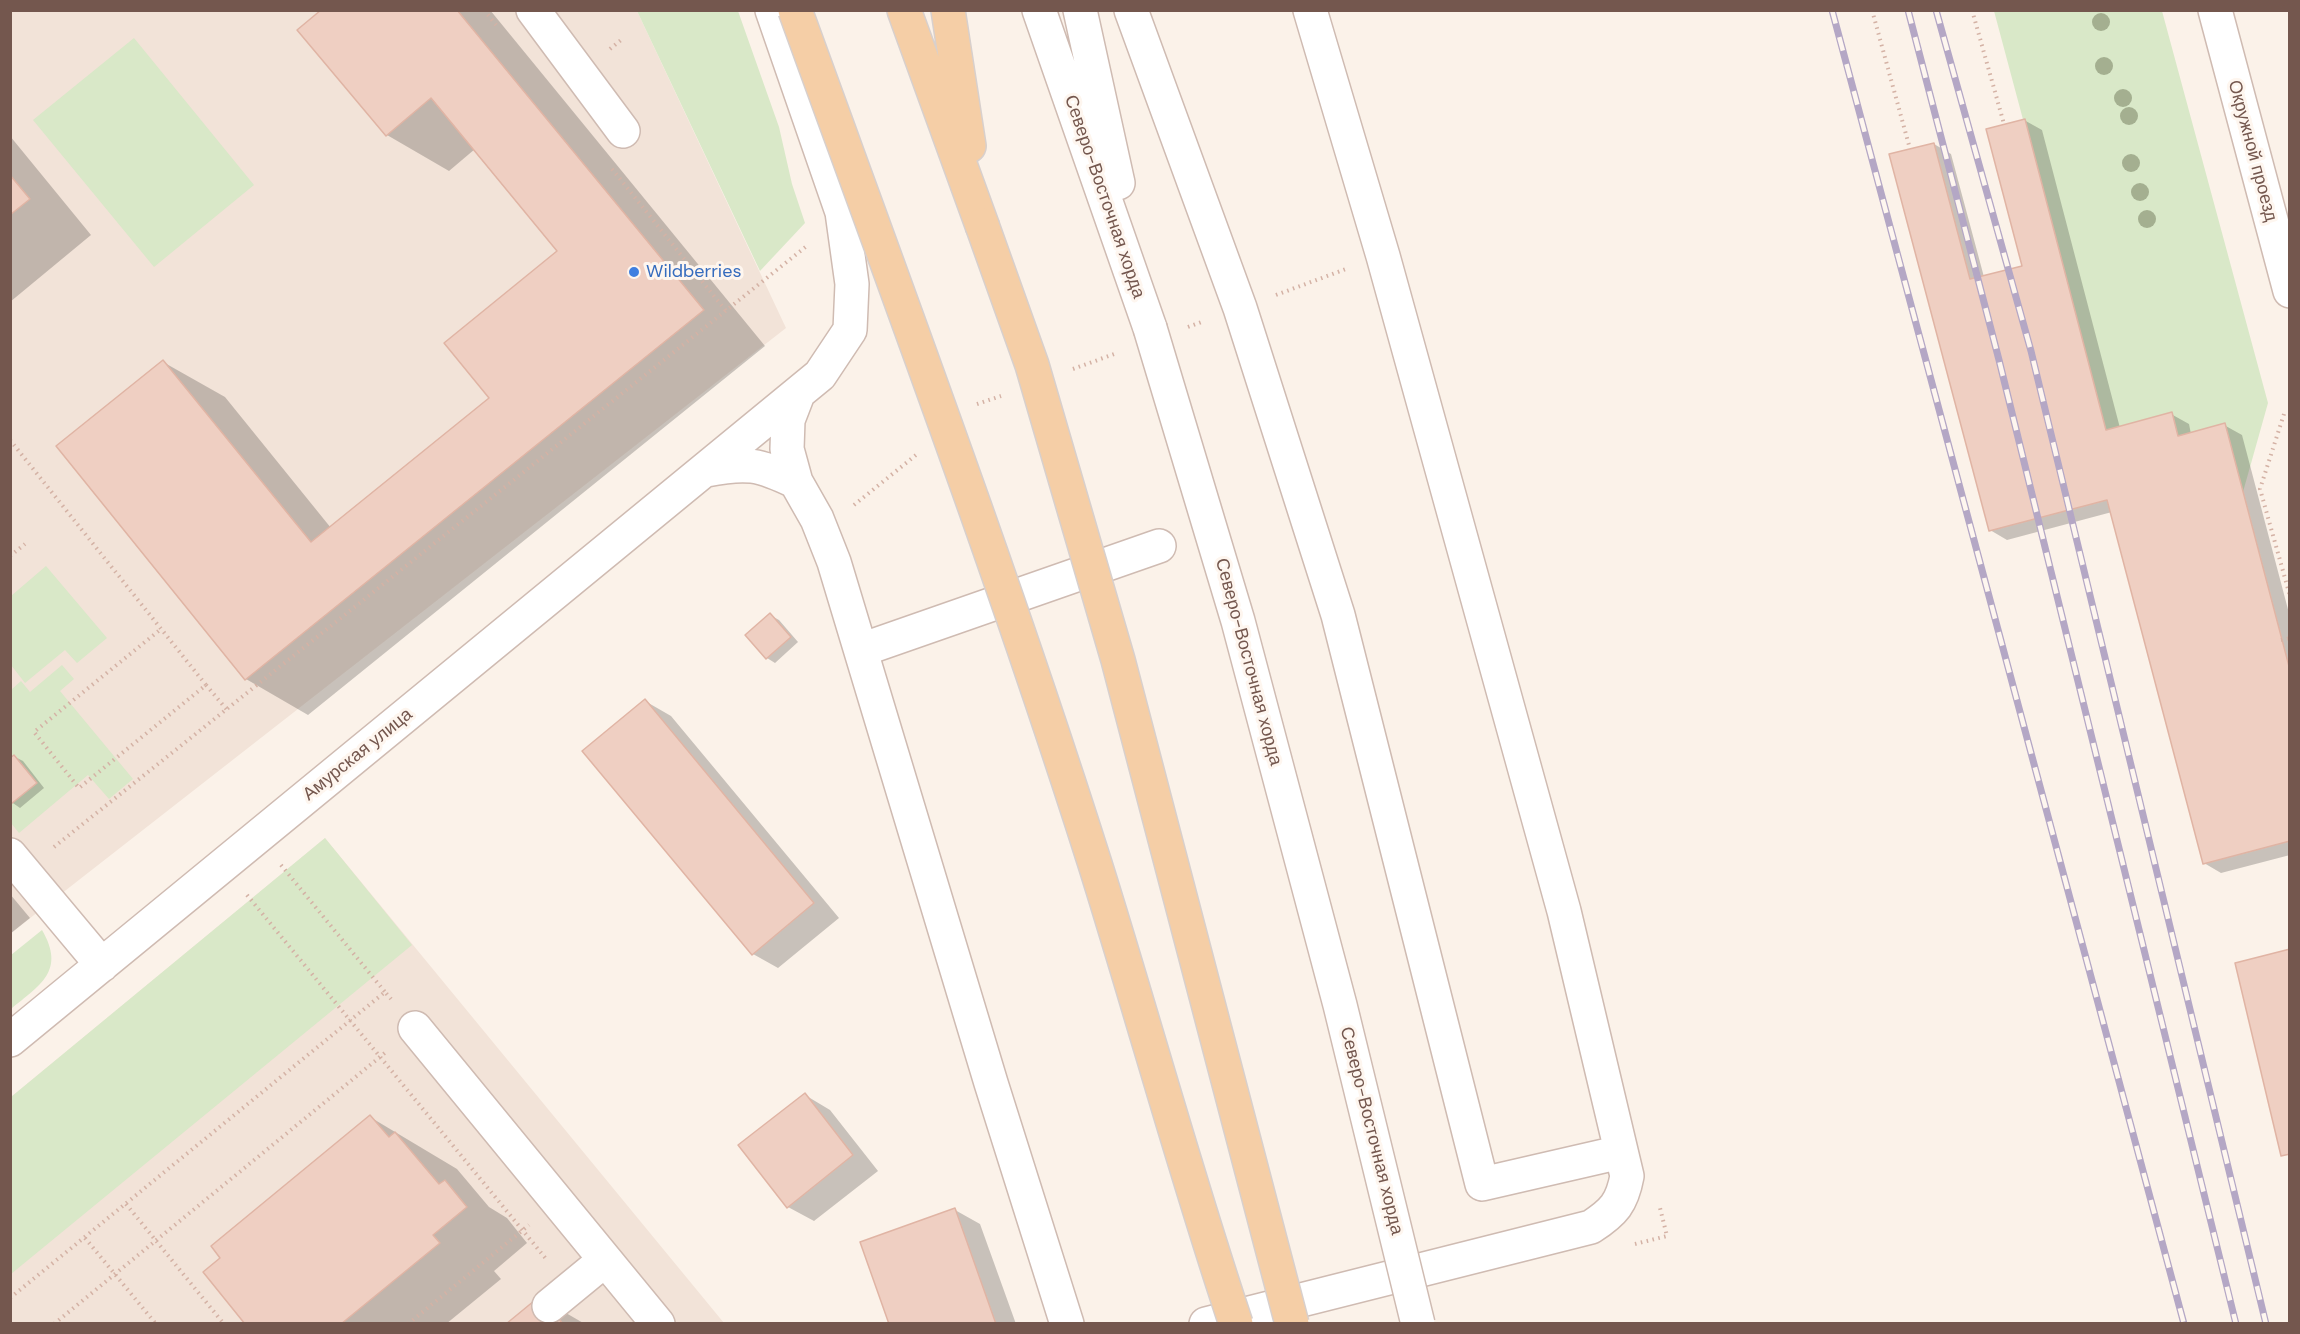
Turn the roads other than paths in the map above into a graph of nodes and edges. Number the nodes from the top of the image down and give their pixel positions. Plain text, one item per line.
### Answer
1 (533, 10) edge
2 (772, 10) edge
3 (795, 10) edge
4 (904, 10) edge
5 (948, 10) edge
6 (1039, 10) edge
7 (1080, 10) edge
8 (1131, 10) edge
9 (1310, 10) edge
10 (2215, 10) edge
11 (623, 131) dead end
12 (982, 225) junction
13 (2289, 291) edge
14 (1150, 328) junction
15 (798, 394) junction
16 (706, 470) junction
17 (796, 482) junction
18 (1159, 546) dead end
19 (861, 650) junction
20 (17, 863) edge
21 (102, 965) junction
22 (415, 1028) road end
23 (10, 1040) edge
24 (1621, 1152) junction
25 (605, 1260) junction
26 (560, 1298) road end
27 (658, 1323) edge
28 (1067, 1323) edge
29 (1206, 1323) edge
30 (1236, 1323) edge
31 (1292, 1323) edge
32 (1419, 1323) edge

1 - 11 street
2 - 15 street, Амурская улица
3 - 30 main road, bridge
4 - 12 main road
5 - 12 main road
6 - 14 street, Северо-Восточная хорда
7 - 14 street
8 - 24 street
9 - 24 street
10 - 13 street, Окружной проезд
12 - 31 main road, bridge
14 - 32 street, Северо-Восточная хорда, bridge
15 - 16 street, Амурская улица
15 - 17 street
16 - 17 street
16 - 21 street, Амурская улица
17 - 19 street
18 - 19 street
19 - 28 street
20 - 21 street
21 - 23 street, Амурская улица
22 - 25 street
24 - 29 street
25 - 26 street
25 - 27 street

